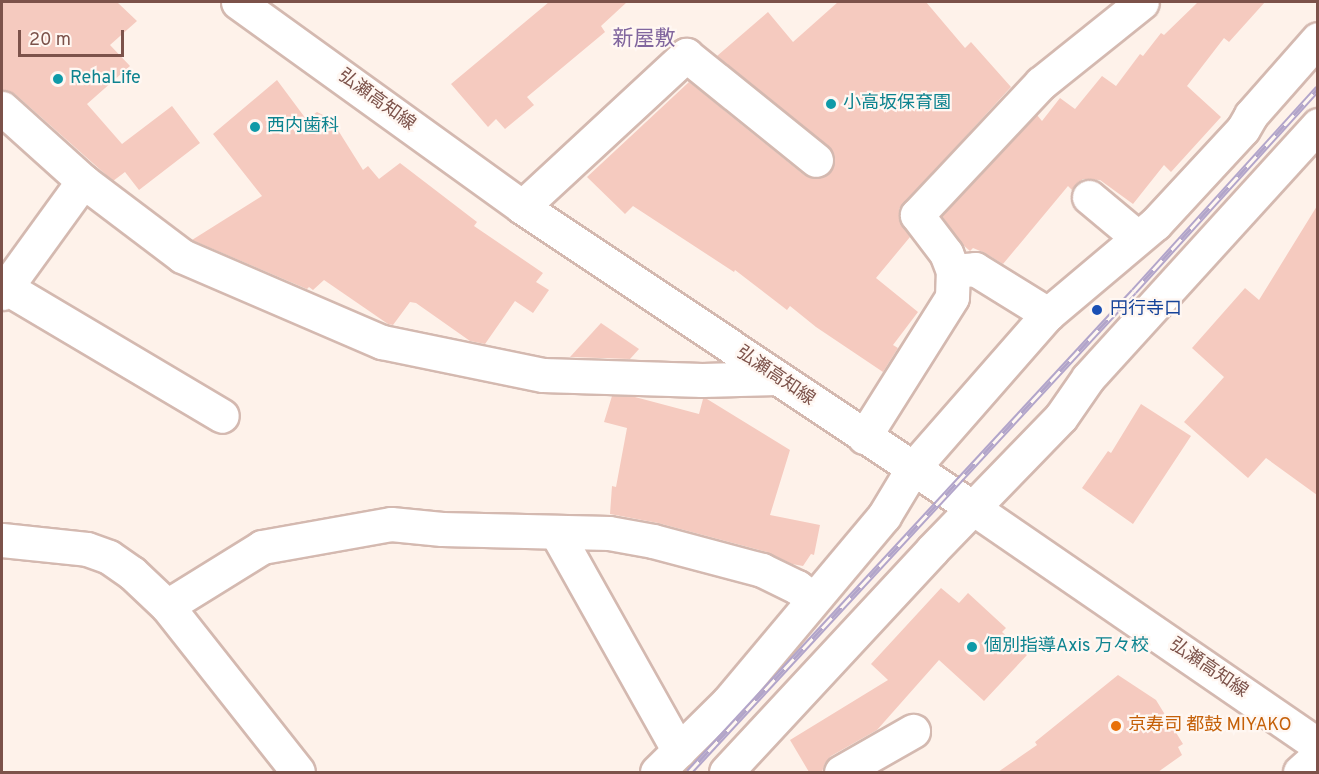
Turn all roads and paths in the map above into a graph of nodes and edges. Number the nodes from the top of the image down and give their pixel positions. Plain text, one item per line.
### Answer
1 (238, 2) edge
2 (1142, 2) edge
3 (1317, 39) edge
4 (2, 108) edge
5 (1317, 125) edge
6 (816, 160) dead end
7 (82, 181) junction
8 (1089, 198) dead end
9 (522, 207) junction
10 (1137, 237) junction
11 (953, 271) junction
12 (3, 290) edge
13 (1048, 314) junction
14 (777, 378) junction
15 (222, 416) dead end
16 (864, 437) junction
17 (913, 468) junction
18 (973, 508) junction
19 (556, 532) junction
20 (2, 540) edge
21 (813, 599) junction
22 (167, 606) junction
23 (913, 731) dead end
24 (1317, 745) edge
25 (1317, 756) edge
26 (668, 762) edge
27 (298, 772) edge
28 (726, 772) edge
29 (841, 772) edge
30 (1300, 772) edge

1 - 9 street, 弘瀬高知線
2 - 11 street
3 - 10 street
4 - 7 street
5 - 18 street
6 - 9 street
7 - 12 street
7 - 14 street
8 - 10 street
9 - 14 street, 弘瀬高知線
10 - 13 street
11 - 13 street
11 - 16 street
12 - 15 street
13 - 17 street
14 - 16 street, 弘瀬高知線
16 - 17 street, 弘瀬高知線
17 - 18 street, 弘瀬高知線
17 - 21 street
18 - 24 street, 弘瀬高知線
18 - 28 street
19 - 21 street
19 - 22 street
19 - 26 street
20 - 22 street
21 - 26 street
22 - 27 street
23 - 29 street
25 - 30 street

